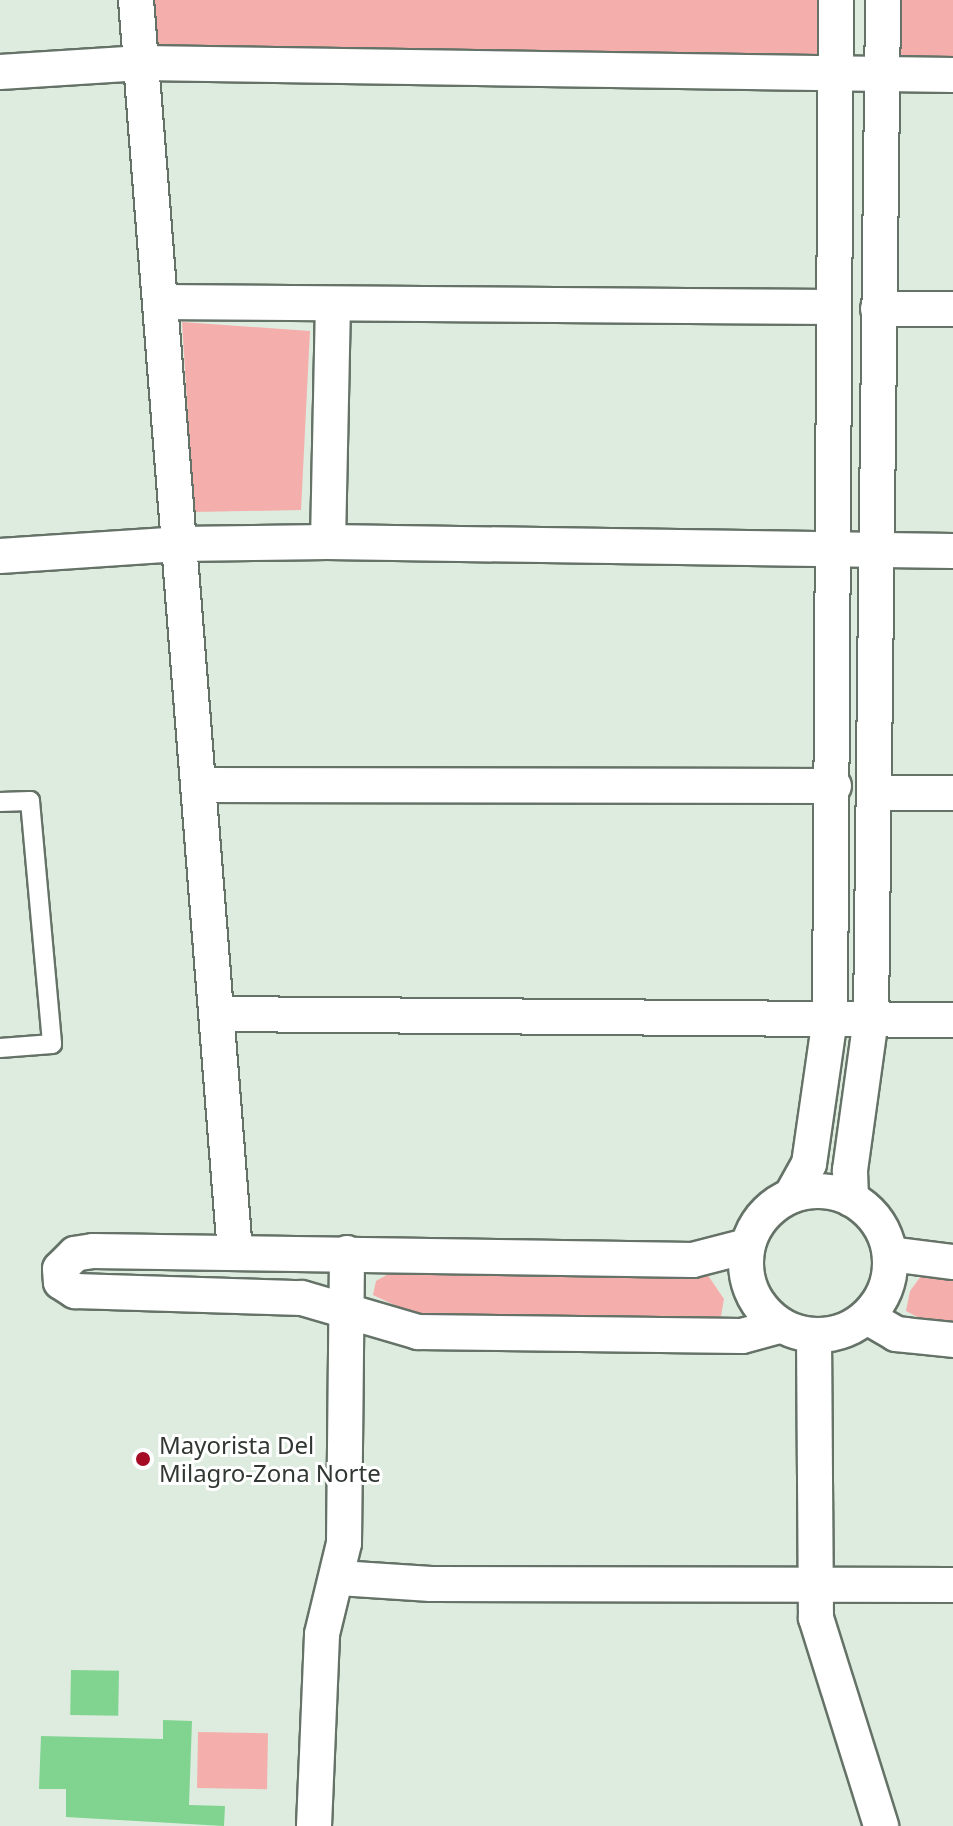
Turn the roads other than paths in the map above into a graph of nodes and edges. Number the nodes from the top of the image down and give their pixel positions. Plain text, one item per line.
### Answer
1 (136, 0) edge
2 (836, 0) edge
3 (883, 0) edge
4 (142, 63) junction
5 (0, 72) edge
6 (835, 73) junction
7 (882, 74) junction
8 (953, 75) edge
9 (160, 302) junction
10 (333, 304) junction
11 (833, 307) junction
12 (878, 309) junction
13 (953, 309) edge
14 (328, 542) junction
15 (179, 544) junction
16 (832, 550) junction
17 (875, 550) junction
18 (953, 551) edge
19 (0, 556) edge
20 (199, 785) junction
21 (834, 786) junction
22 (874, 793) junction
23 (953, 793) edge
24 (0, 802) edge
25 (217, 1014) junction
26 (830, 1018) junction
27 (871, 1018) junction
28 (953, 1020) edge
29 (0, 1048) edge
30 (791, 1196) junction
31 (851, 1199) junction
32 (747, 1246) junction
33 (235, 1252) junction
34 (347, 1253) junction
35 (890, 1254) junction
36 (953, 1262) edge
37 (347, 1313) junction
38 (867, 1317) junction
39 (780, 1326) junction
40 (814, 1335) junction
41 (953, 1340) edge
42 (339, 1578) junction
43 (815, 1583) junction
44 (953, 1585) edge
45 (314, 1826) edge
46 (881, 1826) edge

1 - 4 street
2 - 6 street
3 - 7 street
4 - 5 street
4 - 6 street
4 - 9 street
6 - 7 street
6 - 11 street
7 - 8 street
7 - 12 street
9 - 10 street
9 - 15 street
10 - 11 street
10 - 14 street
11 - 16 street
12 - 13 street
12 - 17 street
14 - 15 street
14 - 16 street
15 - 19 street
15 - 20 street
16 - 17 street
16 - 21 street
17 - 18 street
17 - 22 street
20 - 21 street
20 - 25 street
21 - 26 street
22 - 23 street
22 - 27 street
24 - 29 lane
25 - 26 street
25 - 33 street
26 - 27 street
26 - 30 street
27 - 28 street
27 - 31 street
30 - 31 street
30 - 32 street
31 - 35 street
32 - 34 street
32 - 39 street
33 - 34 street
33 - 37 street
34 - 37 street
35 - 36 street
35 - 38 street
37 - 39 street
37 - 42 street
38 - 40 street
38 - 41 street
39 - 40 street
40 - 43 street
42 - 43 street
42 - 45 street
43 - 44 street
43 - 46 street

